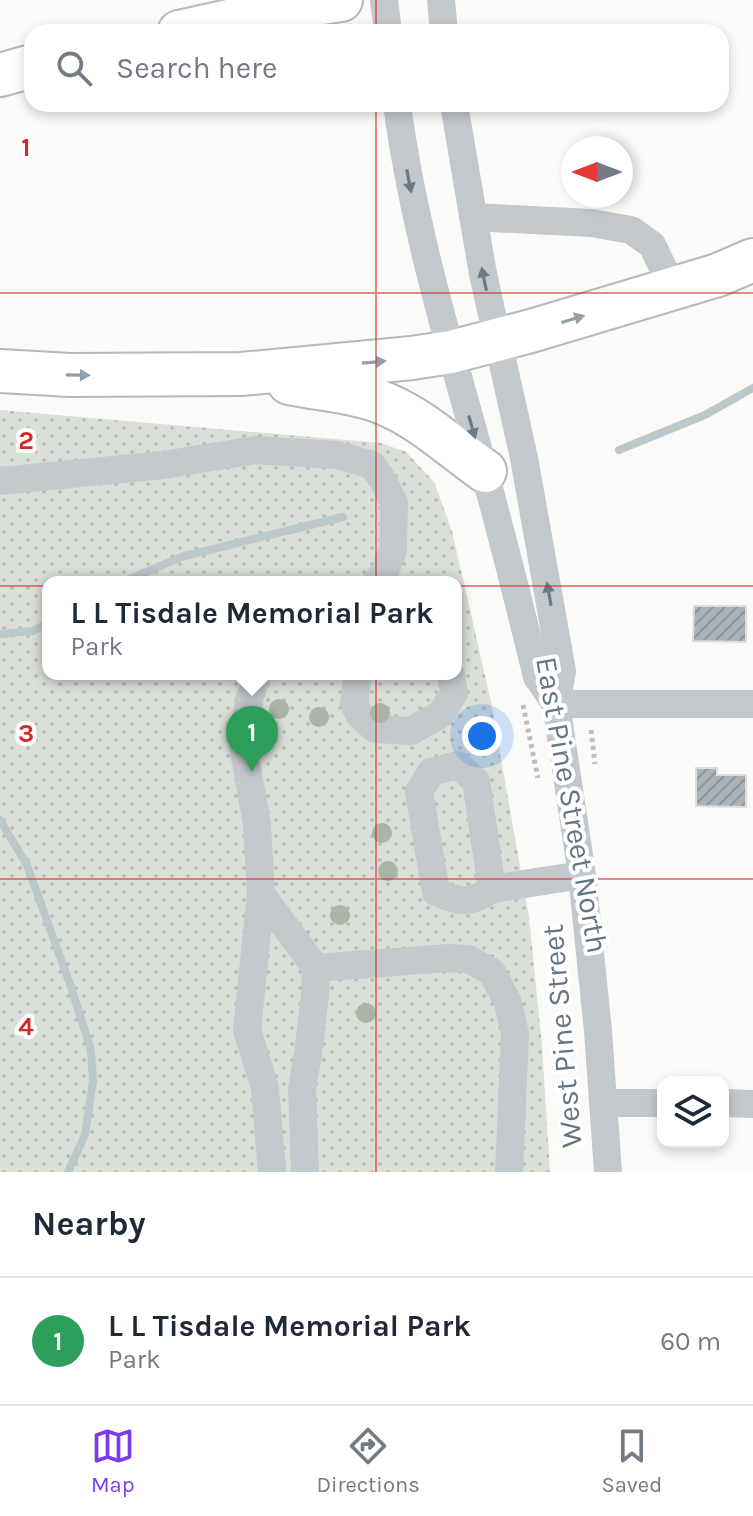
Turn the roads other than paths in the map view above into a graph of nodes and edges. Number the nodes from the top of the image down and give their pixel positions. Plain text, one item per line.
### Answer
1 (341, 0) edge
2 (384, 0) edge
3 (441, 0) edge
4 (215, 24) edge
5 (387, 24) edge
6 (443, 24) edge
7 (24, 68) edge
8 (0, 75) edge
9 (398, 112) edge
10 (455, 112) edge
11 (473, 217) junction
12 (753, 260) edge
13 (673, 288) junction
14 (498, 340) junction
15 (451, 352) junction
16 (0, 371) edge
17 (241, 374) junction
18 (485, 471) junction
19 (0, 481) edge
20 (381, 576) edge
21 (255, 680) edge
22 (357, 680) edge
23 (452, 680) edge
24 (556, 704) junction
25 (753, 704) edge
26 (582, 875) junction
27 (492, 889) dead end
28 (261, 894) junction
29 (316, 968) junction
30 (265, 1088) junction
31 (302, 1089) junction
32 (604, 1103) junction
33 (657, 1103) edge
34 (729, 1103) edge
35 (753, 1104) edge
36 (272, 1172) edge
37 (305, 1172) edge
38 (509, 1172) edge
39 (608, 1172) edge

1 - 4 highway
2 - 5 street
3 - 6 street
7 - 8 highway
9 -> 15 street
10 - 11 street
11 - 13 street
14 -> 11 street
12 - 13 highway
14 -> 13 highway
14 - 15 highway
24 -> 14 street, West Pine Street
17 -> 15 highway
15 -> 18 street, West Pine Street
16 -> 17 highway
17 - 18 highway
18 - 24 street, West Pine Street
19 - 20 street
21 - 28 street
22 - 23 street
24 - 25 street
24 - 26 street, West Pine Street
26 - 27 street
26 - 32 street, West Pine Street
28 - 29 street
28 - 30 street
29 - 31 street
29 - 38 street
30 - 31 street
30 - 36 street
31 - 37 street
32 - 33 street
32 - 39 street, West Pine Street
34 - 35 street

